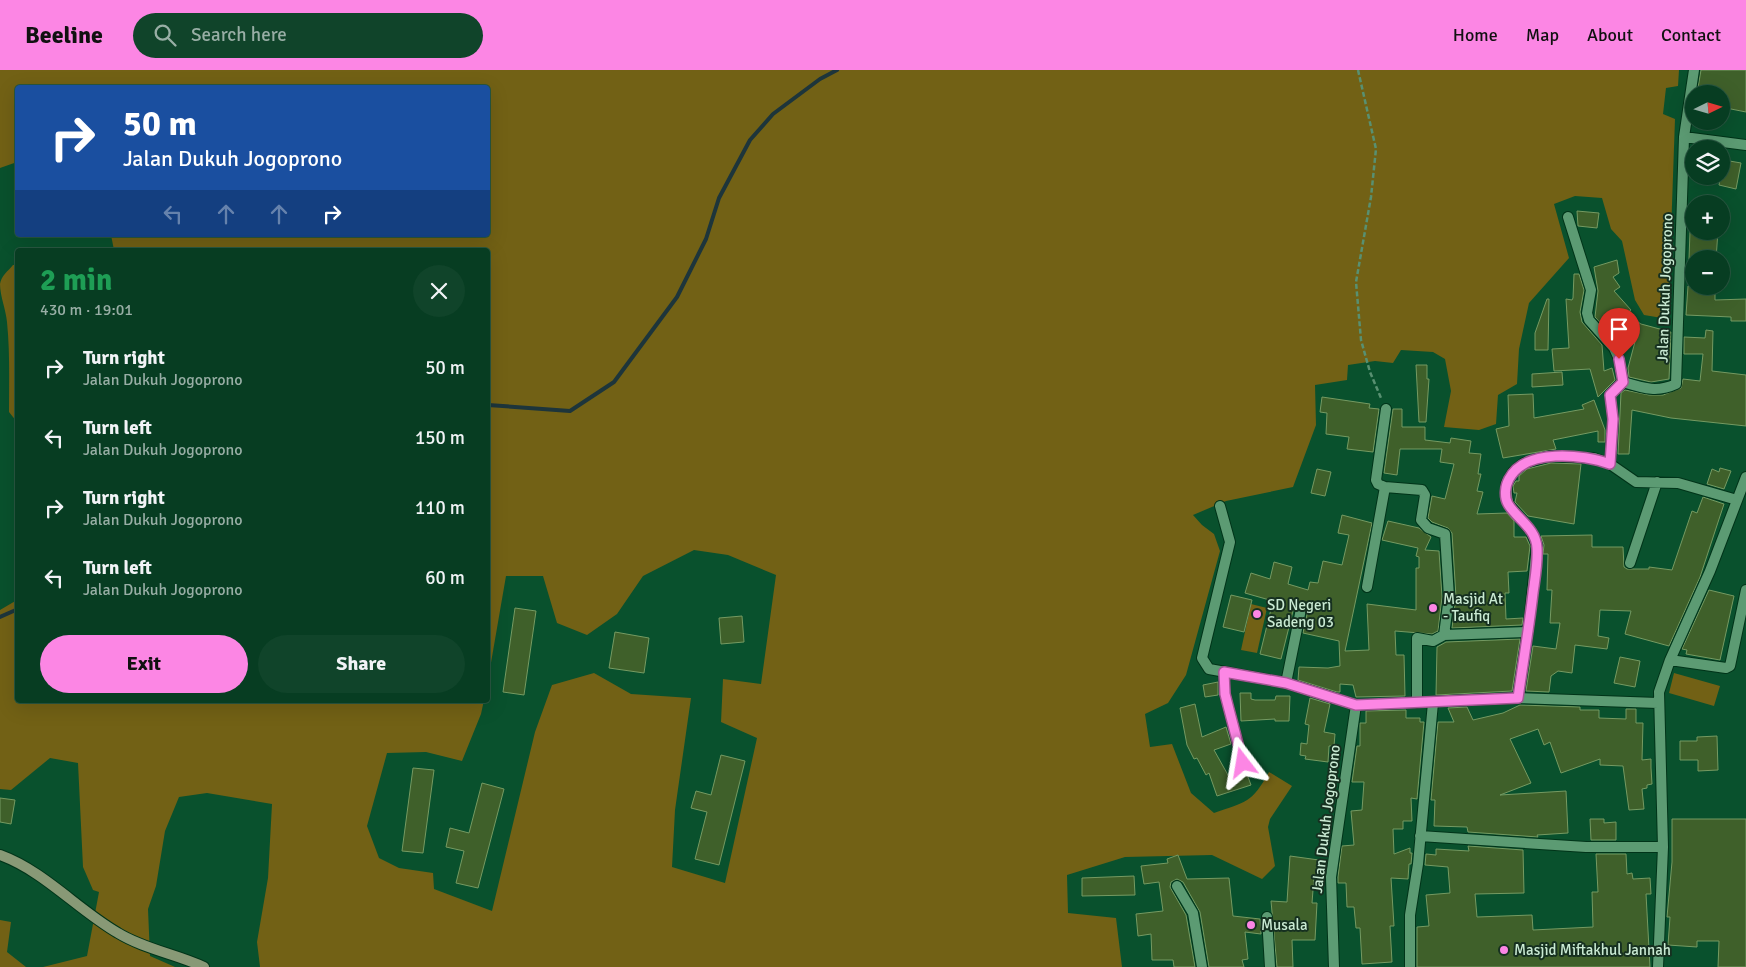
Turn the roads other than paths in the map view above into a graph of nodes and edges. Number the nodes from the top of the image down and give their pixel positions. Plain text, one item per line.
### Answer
1 (1694, 70) edge
2 (1684, 137) junction
3 (1746, 144) edge
4 (1568, 217) dead end
5 (1623, 382) junction
6 (1386, 409) road end
7 (1610, 464) junction
8 (1746, 477) edge
9 (1656, 482) junction
10 (1385, 487) junction
11 (1737, 500) junction
12 (1220, 506) dead end
13 (1630, 563) dead end
14 (1367, 587) dead end
15 (1746, 590) edge
16 (1301, 609) dead end
17 (1528, 632) junction
18 (1444, 635) junction
19 (1670, 660) junction
20 (1224, 672) junction
21 (1286, 683) junction
22 (1518, 698) junction
23 (1417, 702) junction
24 (1433, 703) junction
25 (1658, 703) junction
26 (1356, 705) junction
27 (1243, 763) dead end
28 (1420, 836) junction
29 (1663, 846) junction
30 (0, 855) edge
31 (1177, 886) dead end
32 (1267, 917) dead end
33 (204, 967) edge
34 (1202, 967) edge
35 (1270, 967) edge
36 (1334, 967) edge
37 (1410, 967) edge
38 (1658, 967) edge

1 - 2 street
2 - 3 street
2 - 5 street, Jalan Dukuh Jogoprono
4 - 5 street
5 - 7 street
6 - 10 street
7 - 9 street
7 - 17 street
8 - 11 street
9 - 11 street
9 - 13 street
10 - 14 street
10 - 18 street
11 - 19 street
12 - 20 street
15 - 19 street
16 - 21 street
17 - 18 street
17 - 22 street
18 - 23 street
19 - 25 street
20 - 21 street
20 - 27 street
21 - 26 street
22 - 24 street
22 - 25 street
23 - 24 street
23 - 26 street
24 - 28 street
25 - 29 street
26 - 36 street, Jalan Dukuh Jogoprono
28 - 29 street
28 - 37 street
29 - 38 street
30 - 33 main road
31 - 34 street
32 - 35 street

